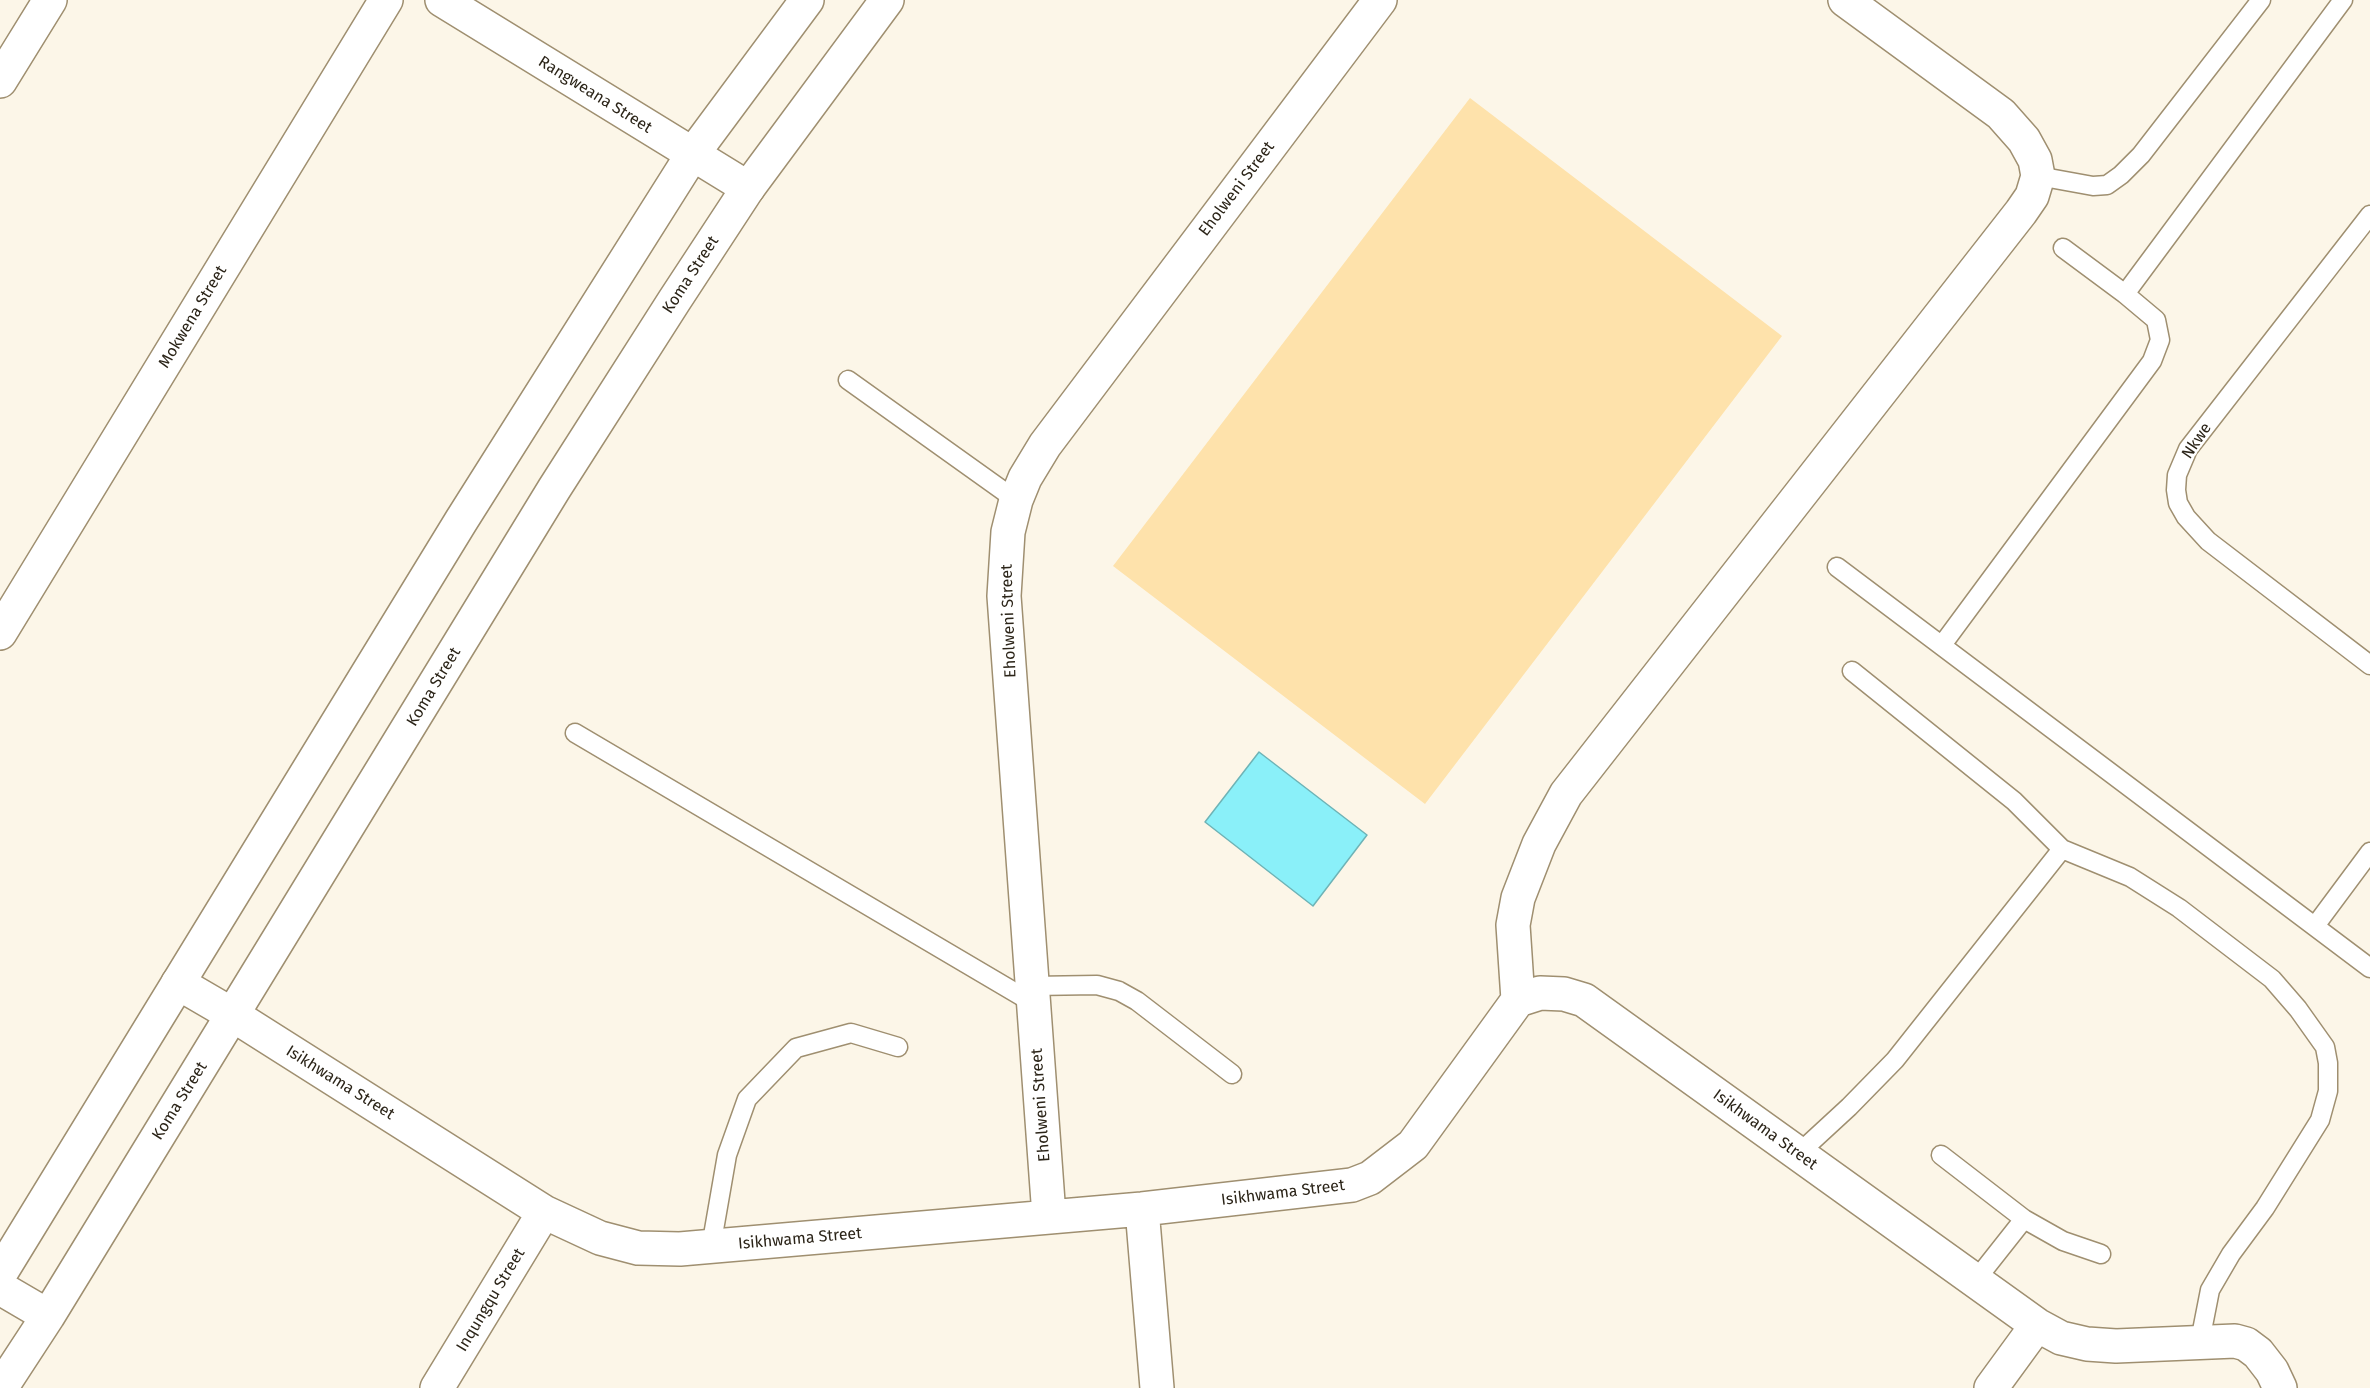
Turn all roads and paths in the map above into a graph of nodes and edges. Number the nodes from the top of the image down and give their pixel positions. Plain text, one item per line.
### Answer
1 (50, 0) edge
2 (386, 0) edge
3 (442, 0) edge
4 (807, 0) edge
5 (887, 0) edge
6 (1845, 0) edge
7 (2261, 0) edge
8 (2343, 0) edge
9 (1365, 5) edge
10 (0, 81) edge
11 (692, 155) junction
12 (2038, 176) junction
13 (748, 188) junction
14 (2370, 215) edge
15 (2063, 248) dead end
16 (2125, 294) junction
17 (848, 380) dead end
18 (1016, 500) junction
19 (1838, 567) dead end
20 (0, 633) edge
21 (1942, 645) junction
22 (2370, 665) edge
23 (1852, 671) dead end
24 (575, 733) dead end
25 (2062, 849) junction
26 (2370, 852) edge
27 (2315, 926) junction
28 (2370, 968) edge
29 (178, 983) junction
30 (1033, 994) junction
31 (1518, 1000) junction
32 (233, 1015) junction
33 (898, 1047) dead end
34 (1232, 1074) dead end
35 (1798, 1154) junction
36 (1941, 1155) dead end
37 (1142, 1209) junction
38 (544, 1212) junction
39 (1049, 1216) junction
40 (2024, 1219) junction
41 (711, 1247) junction
42 (2101, 1254) dead end
43 (0, 1274) edge
44 (1975, 1281) junction
45 (0, 1288) edge
46 (48, 1316) junction
47 (2037, 1325) junction
48 (2200, 1341) junction
49 (1, 1388) edge
50 (437, 1388) edge
51 (1157, 1388) edge
52 (1991, 1388) edge
53 (2280, 1388) edge

1 - 10 street
2 - 20 street, Mokwena Street
3 - 11 street, Rangweana Street
4 - 11 street
5 - 13 street, Koma Street
6 - 12 street
7 - 12 lane
8 - 16 lane
9 - 18 street, Eholweni Street
11 - 13 street, Rangweana Street
11 - 29 street
12 - 31 street
13 - 32 street, Koma Street
14 - 22 lane, Nkwe
15 - 16 lane
16 - 21 lane
17 - 18 lane
18 - 30 street, Eholweni Street
19 - 21 lane
21 - 27 lane
23 - 25 lane
24 - 30 lane
25 - 35 lane
25 - 48 lane
26 - 27 lane
27 - 28 lane
29 - 32 street, Isikhwama Street
29 - 43 street
30 - 34 lane
30 - 39 street, Eholweni Street
31 - 35 street, Isikhwama Street
31 - 37 street, Isikhwama Street
32 - 38 street, Isikhwama Street
32 - 46 street, Koma Street
33 - 41 lane
35 - 44 street, Isikhwama Street
36 - 40 lane
37 - 39 street, Isikhwama Street
37 - 51 street
38 - 41 street, Isikhwama Street
38 - 50 street, Inqungqu Street
39 - 41 street, Isikhwama Street
40 - 42 lane
40 - 44 lane
44 - 47 street, Isikhwama Street
45 - 46 street
46 - 49 street, Koma Street
47 - 48 street, Isikhwama Street
47 - 52 street
48 - 53 street, Isikhwama Street

